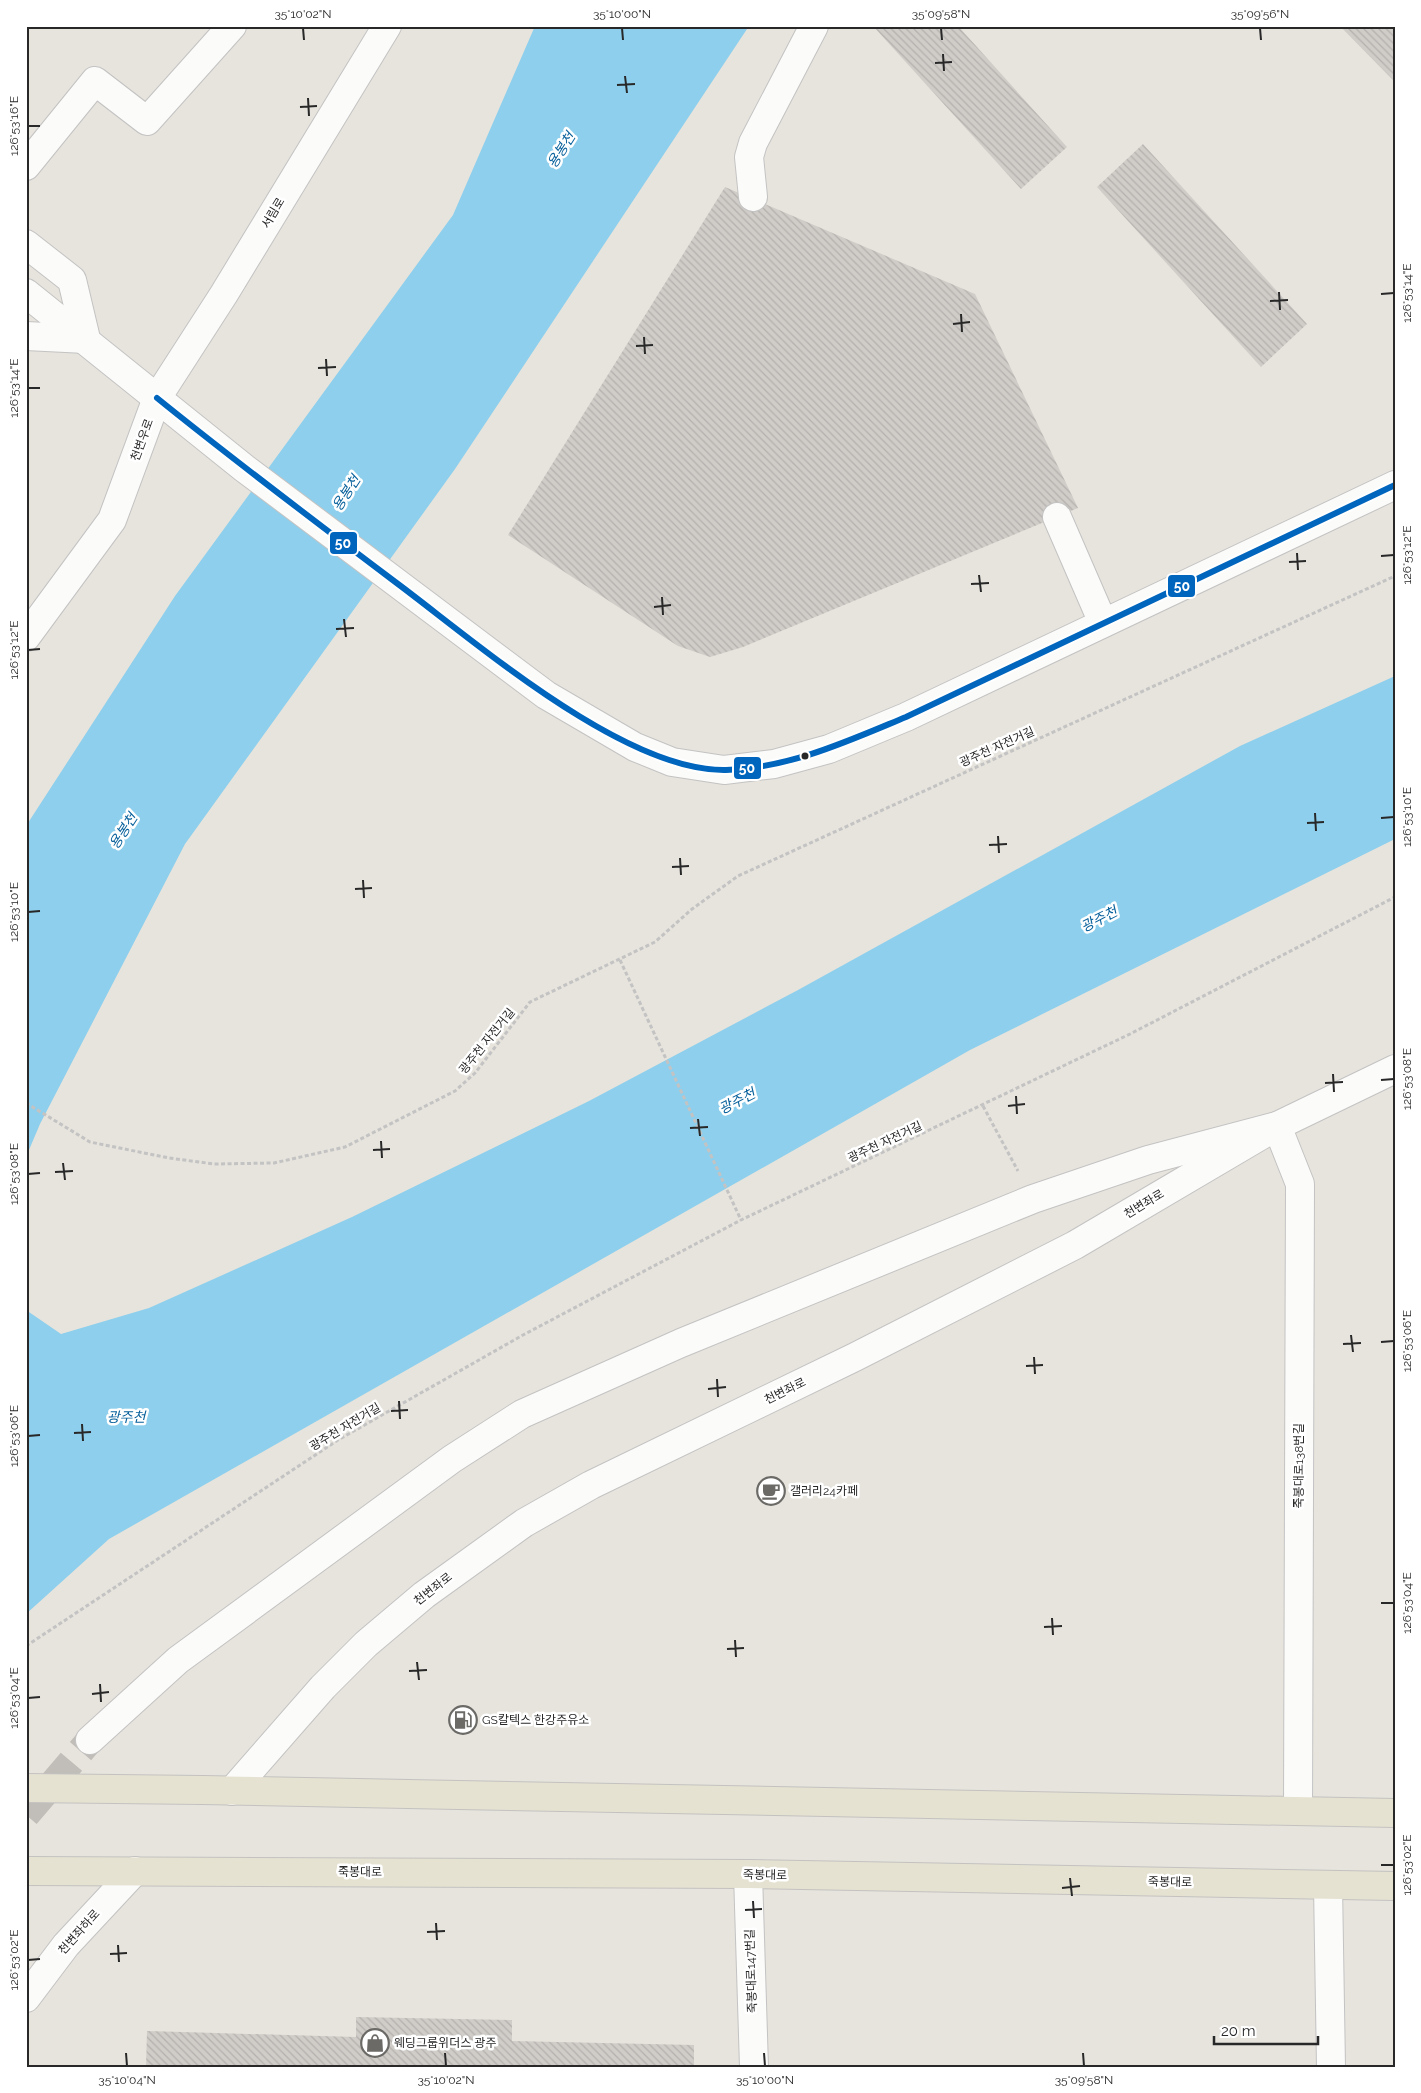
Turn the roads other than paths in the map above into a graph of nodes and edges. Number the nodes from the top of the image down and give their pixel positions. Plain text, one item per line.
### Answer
1 (232, 26) edge
2 (387, 26) edge
3 (814, 26) edge
4 (26, 166) edge
5 (752, 197) dead end
6 (26, 244) edge
7 (26, 293) edge
8 (26, 336) edge
9 (86, 339) junction
10 (157, 398) junction
11 (1395, 485) edge
12 (1057, 517) dead end
13 (1103, 623) junction
14 (26, 637) edge
15 (1395, 1069) edge
16 (1277, 1126) junction
17 (90, 1740) tunnel mouth
18 (26, 1788) edge
19 (232, 1791) junction
20 (1298, 1810) junction
21 (1395, 1813) edge
22 (26, 1870) edge
23 (135, 1871) junction
24 (748, 1874) junction
25 (1328, 1885) junction
26 (1395, 1886) edge
27 (26, 1998) edge
28 (754, 2067) edge
29 (1331, 2067) edge

1 - 4 street
2 - 10 street, 서림로
3 - 5 street
6 - 9 street
7 - 9 street
8 - 9 street
9 - 10 street
10 - 13 street
10 - 14 street, 천변우로
11 - 13 street
12 - 13 street
15 - 16 street, 천변좌로
16 - 17 street
16 - 19 street, 천변좌로
16 - 20 street, 죽봉대로138번길
18 - 19 main road, bridge
19 - 20 main road
20 - 21 main road
22 - 23 main road, 죽봉대로
23 - 24 main road, 죽봉대로
23 - 27 street, 천변좌하로
24 - 25 main road, 죽봉대로
24 - 28 street, 죽봉대로147번길
25 - 26 main road, 죽봉대로
25 - 29 street

